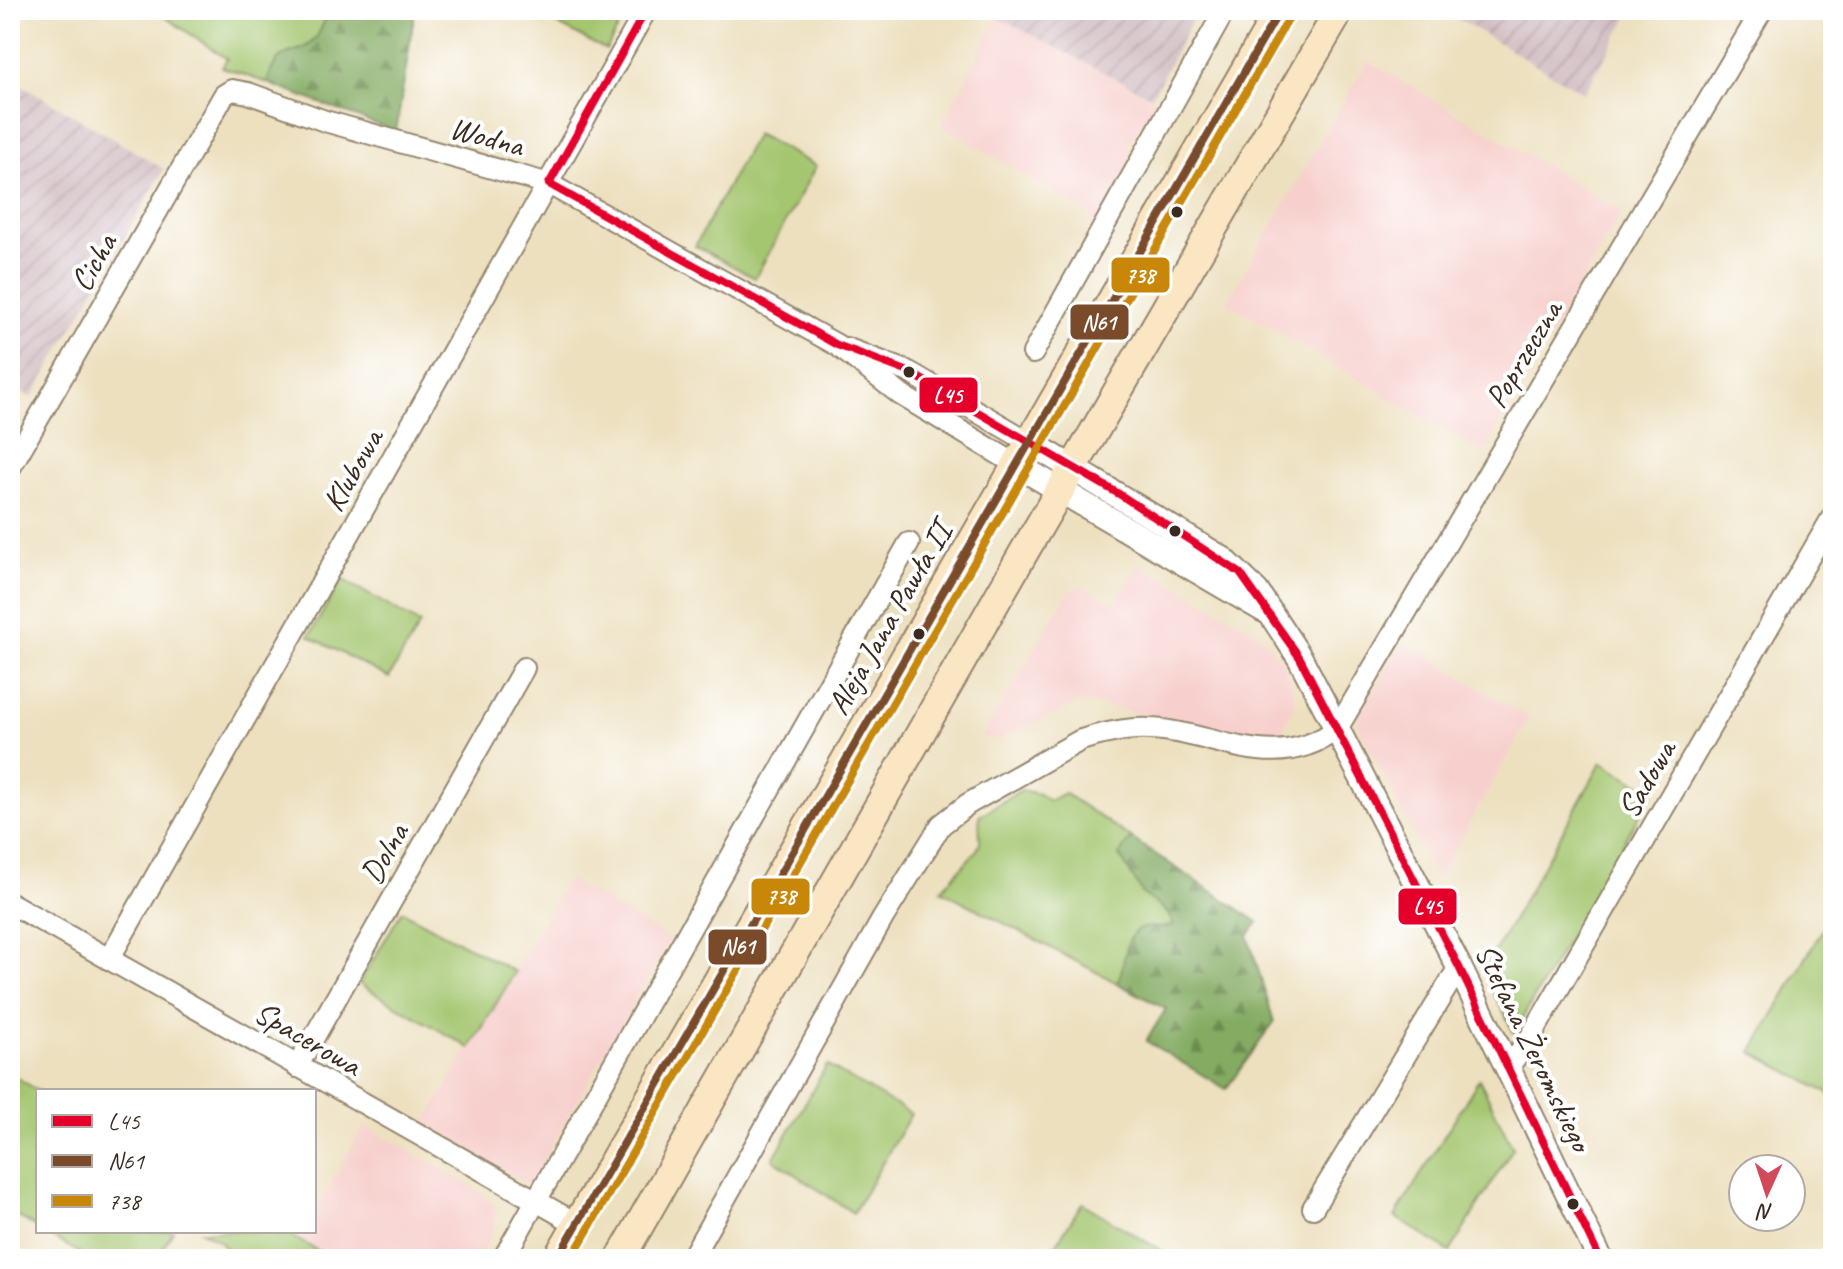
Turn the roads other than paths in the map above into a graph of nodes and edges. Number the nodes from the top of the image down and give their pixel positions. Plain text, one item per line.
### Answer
1 (646, 10) edge
2 (1225, 10) edge
3 (1280, 10) edge
4 (1340, 10) edge
5 (1762, 10) edge
6 (232, 90) joint
7 (549, 184) junction
8 (1033, 353) dead end
9 (1024, 454) junction
10 (10, 468) edge
11 (1068, 479) junction
12 (1833, 516) edge
13 (909, 543) dead end
14 (524, 668) dead end
15 (1337, 729) junction
16 (10, 903) edge
17 (109, 959) junction
18 (1459, 967) junction
19 (297, 1067) junction
20 (1507, 1069) junction
21 (535, 1200) junction
22 (1313, 1208) dead end
23 (577, 1224) junction
24 (503, 1259) edge
25 (557, 1259) edge
26 (620, 1259) edge
27 (691, 1259) edge
28 (1600, 1259) edge

1 - 7 street, Klubowa
2 - 8 street
3 - 9 main road, Aleja Jana Pawła II
4 - 11 main road
5 - 15 street, Poprzeczna
6 - 7 street, Wodna
6 - 10 street, Cicha
7 - 9 street, Wodna
7 - 17 street, Klubowa
9 - 11 street, Stefana Żeromskiego
9 - 23 main road, Aleja Jana Pawła II
11 - 15 street, Stefana Żeromskiego
11 - 26 main road
12 - 20 street, Sadowa
13 - 21 street
14 - 19 street, Dolna
15 - 18 street, Stefana Żeromskiego
15 - 27 street
16 - 17 street, Spacerowa
17 - 19 street, Spacerowa
18 - 20 street, Stefana Żeromskiego
18 - 22 street
19 - 21 street, Spacerowa
20 - 28 street, Stefana Żeromskiego
21 - 23 street, Spacerowa
21 - 24 street
23 - 25 main road, Aleja Jana Pawła II

